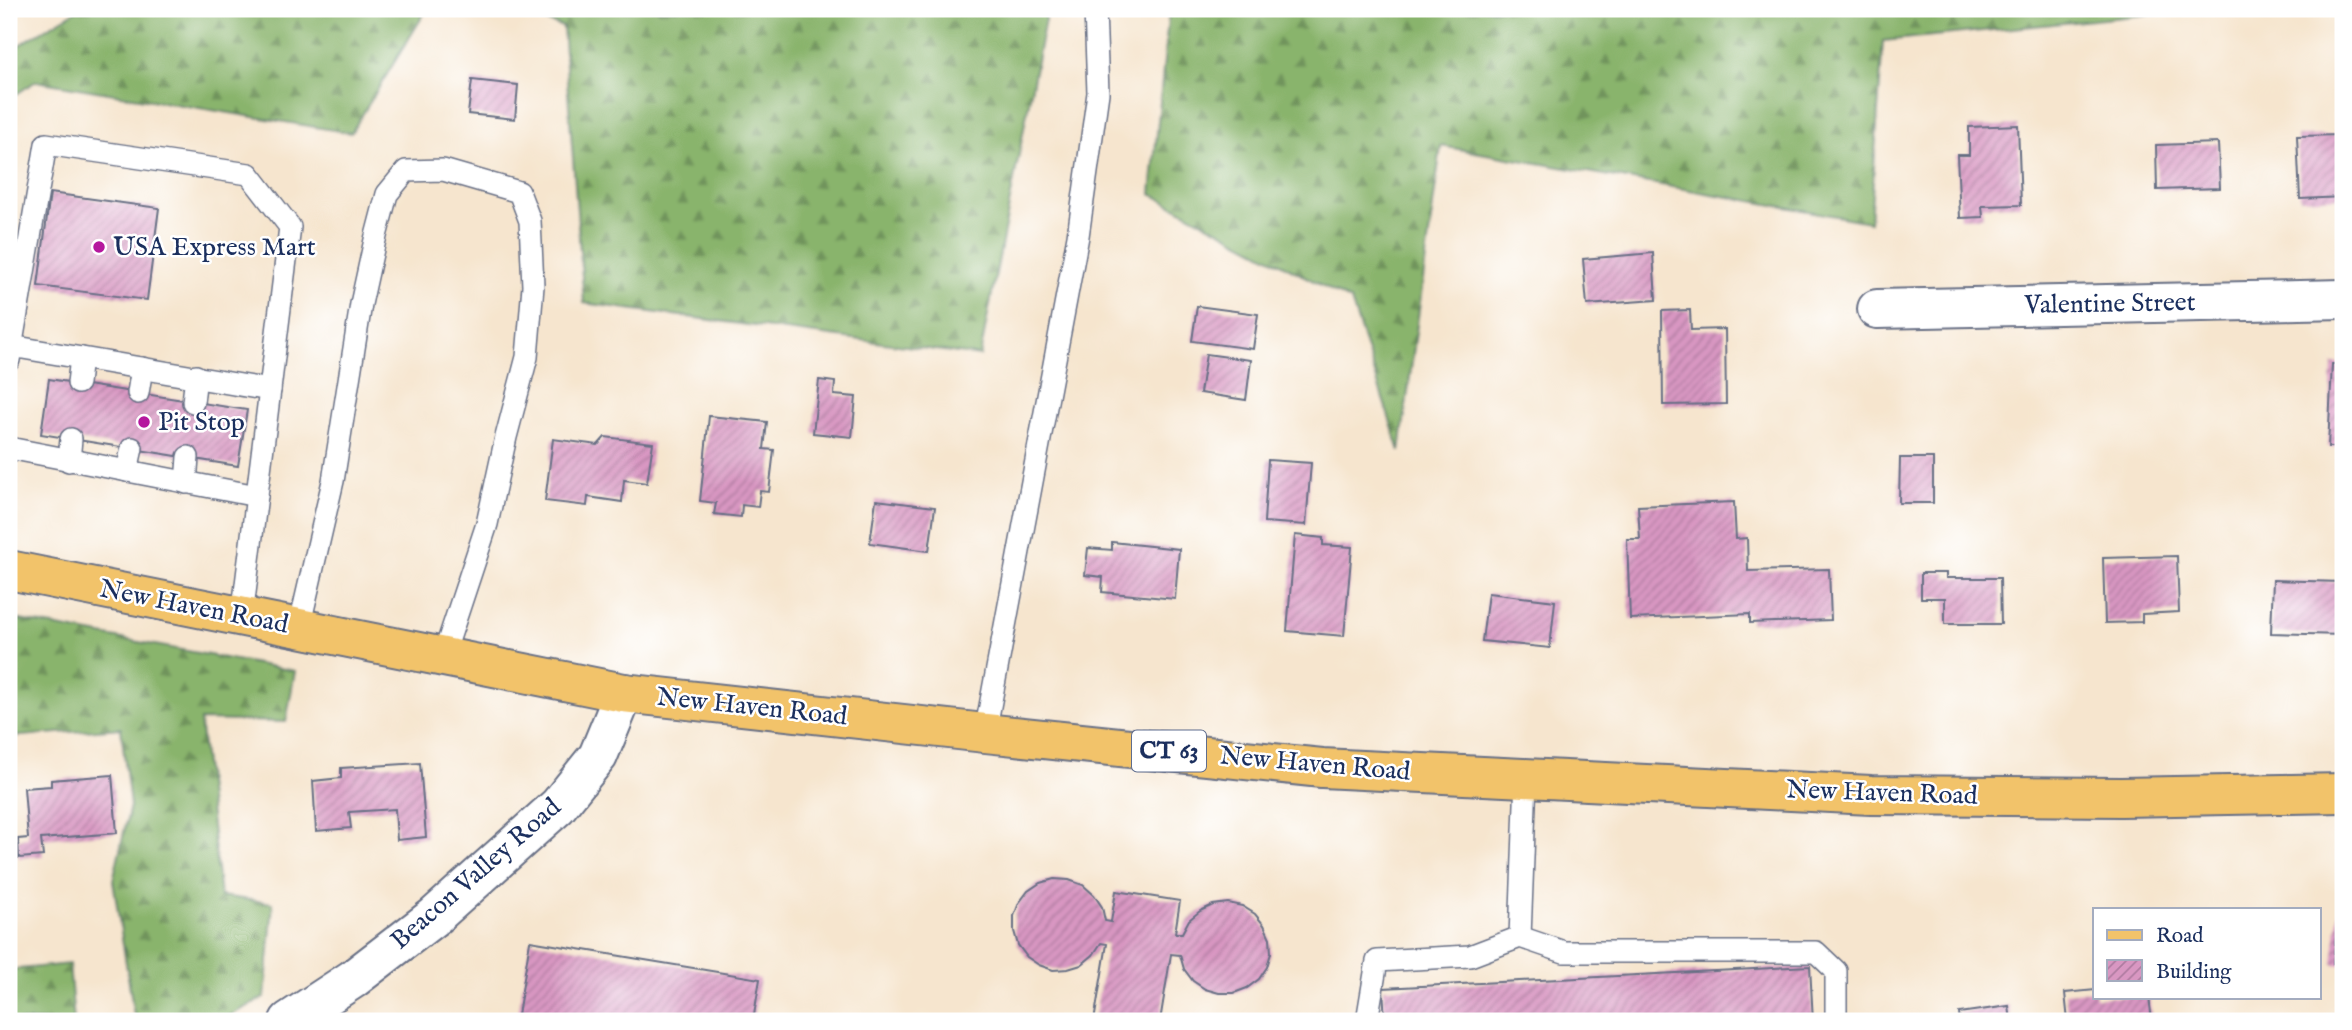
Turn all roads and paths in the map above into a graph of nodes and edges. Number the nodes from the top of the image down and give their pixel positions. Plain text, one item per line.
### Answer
1 (1096, 9) edge
2 (2343, 299) edge
3 (1877, 309) dead end
4 (10, 353) edge
5 (81, 358) junction
6 (142, 368) junction
7 (196, 376) junction
8 (78, 383) dead end
9 (270, 390) junction
10 (138, 393) dead end
11 (194, 402) dead end
12 (71, 439) dead end
13 (9, 448) edge
14 (132, 448) dead end
15 (188, 457) dead end
16 (69, 461) junction
17 (127, 471) junction
18 (186, 483) junction
19 (257, 496) junction
20 (9, 570) edge
21 (242, 617) junction
22 (299, 628) junction
23 (443, 657) junction
24 (624, 693) junction
25 (985, 733) junction
26 (1526, 778) junction
27 (2343, 793) edge
28 (1520, 937) junction
29 (289, 1021) edge
30 (1367, 1021) edge
31 (1836, 1021) edge

1 - 25 lane
2 - 3 street, Valentine Street
4 - 5 lane
4 - 9 lane
5 - 6 lane
5 - 8 lane
6 - 7 lane
6 - 10 lane
7 - 9 lane
7 - 11 lane
9 - 19 lane
12 - 16 lane
13 - 16 lane
14 - 17 lane
15 - 18 lane
16 - 17 lane
17 - 18 lane
18 - 19 lane
19 - 21 lane
20 - 21 main road, New Haven Road / CT 63
21 - 22 main road, New Haven Road / CT 63
22 - 23 main road, New Haven Road / CT 63
22 - 23 lane
23 - 24 main road, New Haven Road / CT 63
24 - 25 main road, New Haven Road / CT 63
24 - 29 street, Beacon Valley Road
25 - 26 main road, New Haven Road / CT 63
26 - 27 main road, New Haven Road / CT 63
26 - 28 lane
28 - 30 lane
28 - 31 lane

